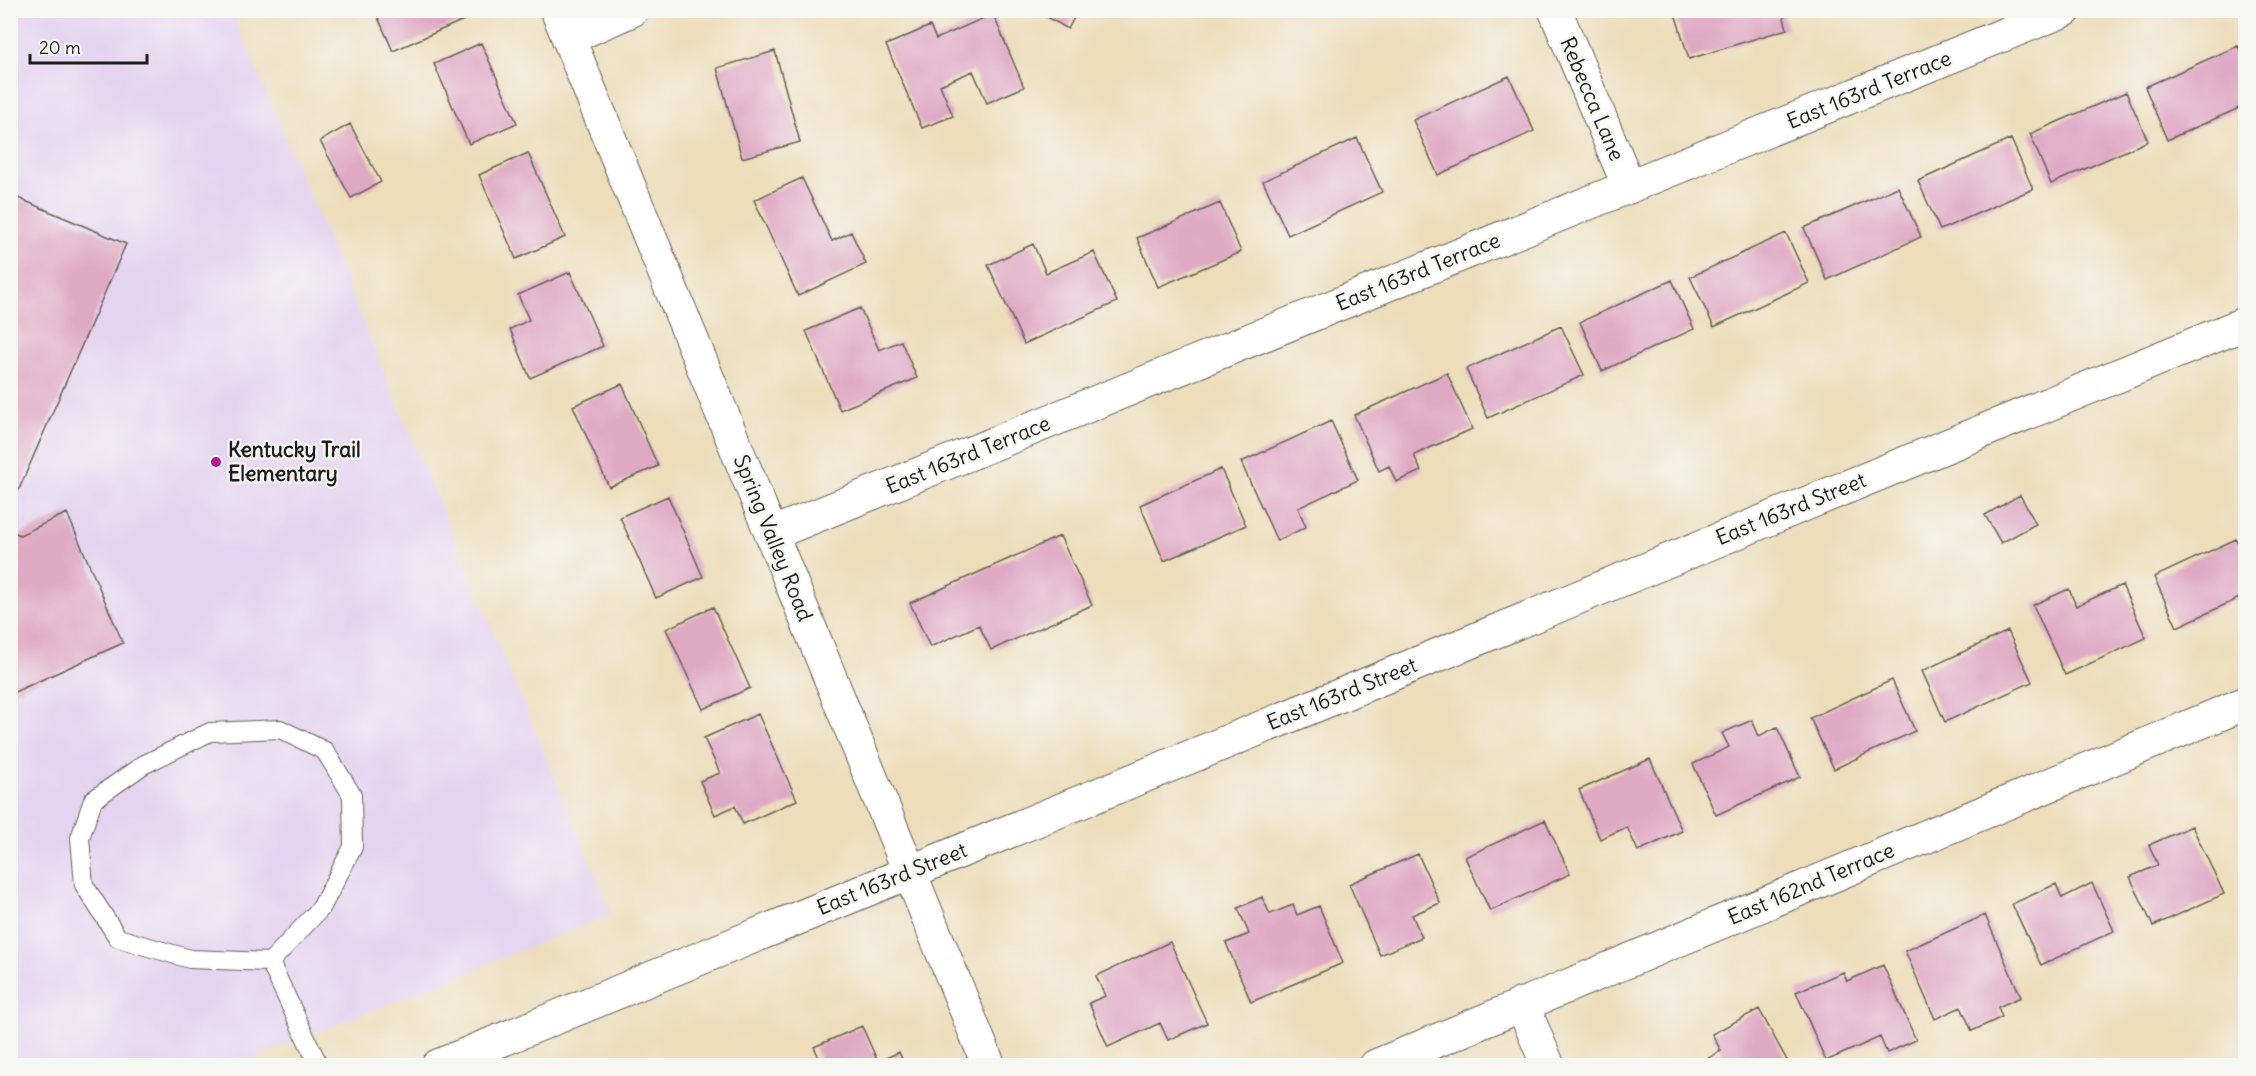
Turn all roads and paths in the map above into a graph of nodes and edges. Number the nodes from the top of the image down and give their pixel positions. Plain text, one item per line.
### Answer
1 (632, 10) edge
2 (1555, 10) edge
3 (2065, 10) edge
4 (563, 24) edge
5 (1629, 187) junction
6 (2246, 323) edge
7 (771, 534) junction
8 (2246, 704) edge
9 (909, 872) junction
10 (270, 962) junction
11 (1522, 1004) junction
12 (319, 1065) edge
13 (438, 1065) edge
14 (989, 1065) edge
15 (1376, 1065) edge
16 (1548, 1065) edge

1 - 4 street
2 - 5 street, Rebecca Lane
3 - 5 street, East 163rd Terrace
4 - 7 street, Spring Valley Road
5 - 7 street, East 163rd Terrace
6 - 9 street, East 163rd Street
7 - 9 street, Spring Valley Road
8 - 11 street, East 162nd Terrace
9 - 13 street, East 163rd Street
9 - 14 street, Spring Valley Road
10 - 10 lane
10 - 12 lane
11 - 15 street, East 162nd Terrace
11 - 16 street

